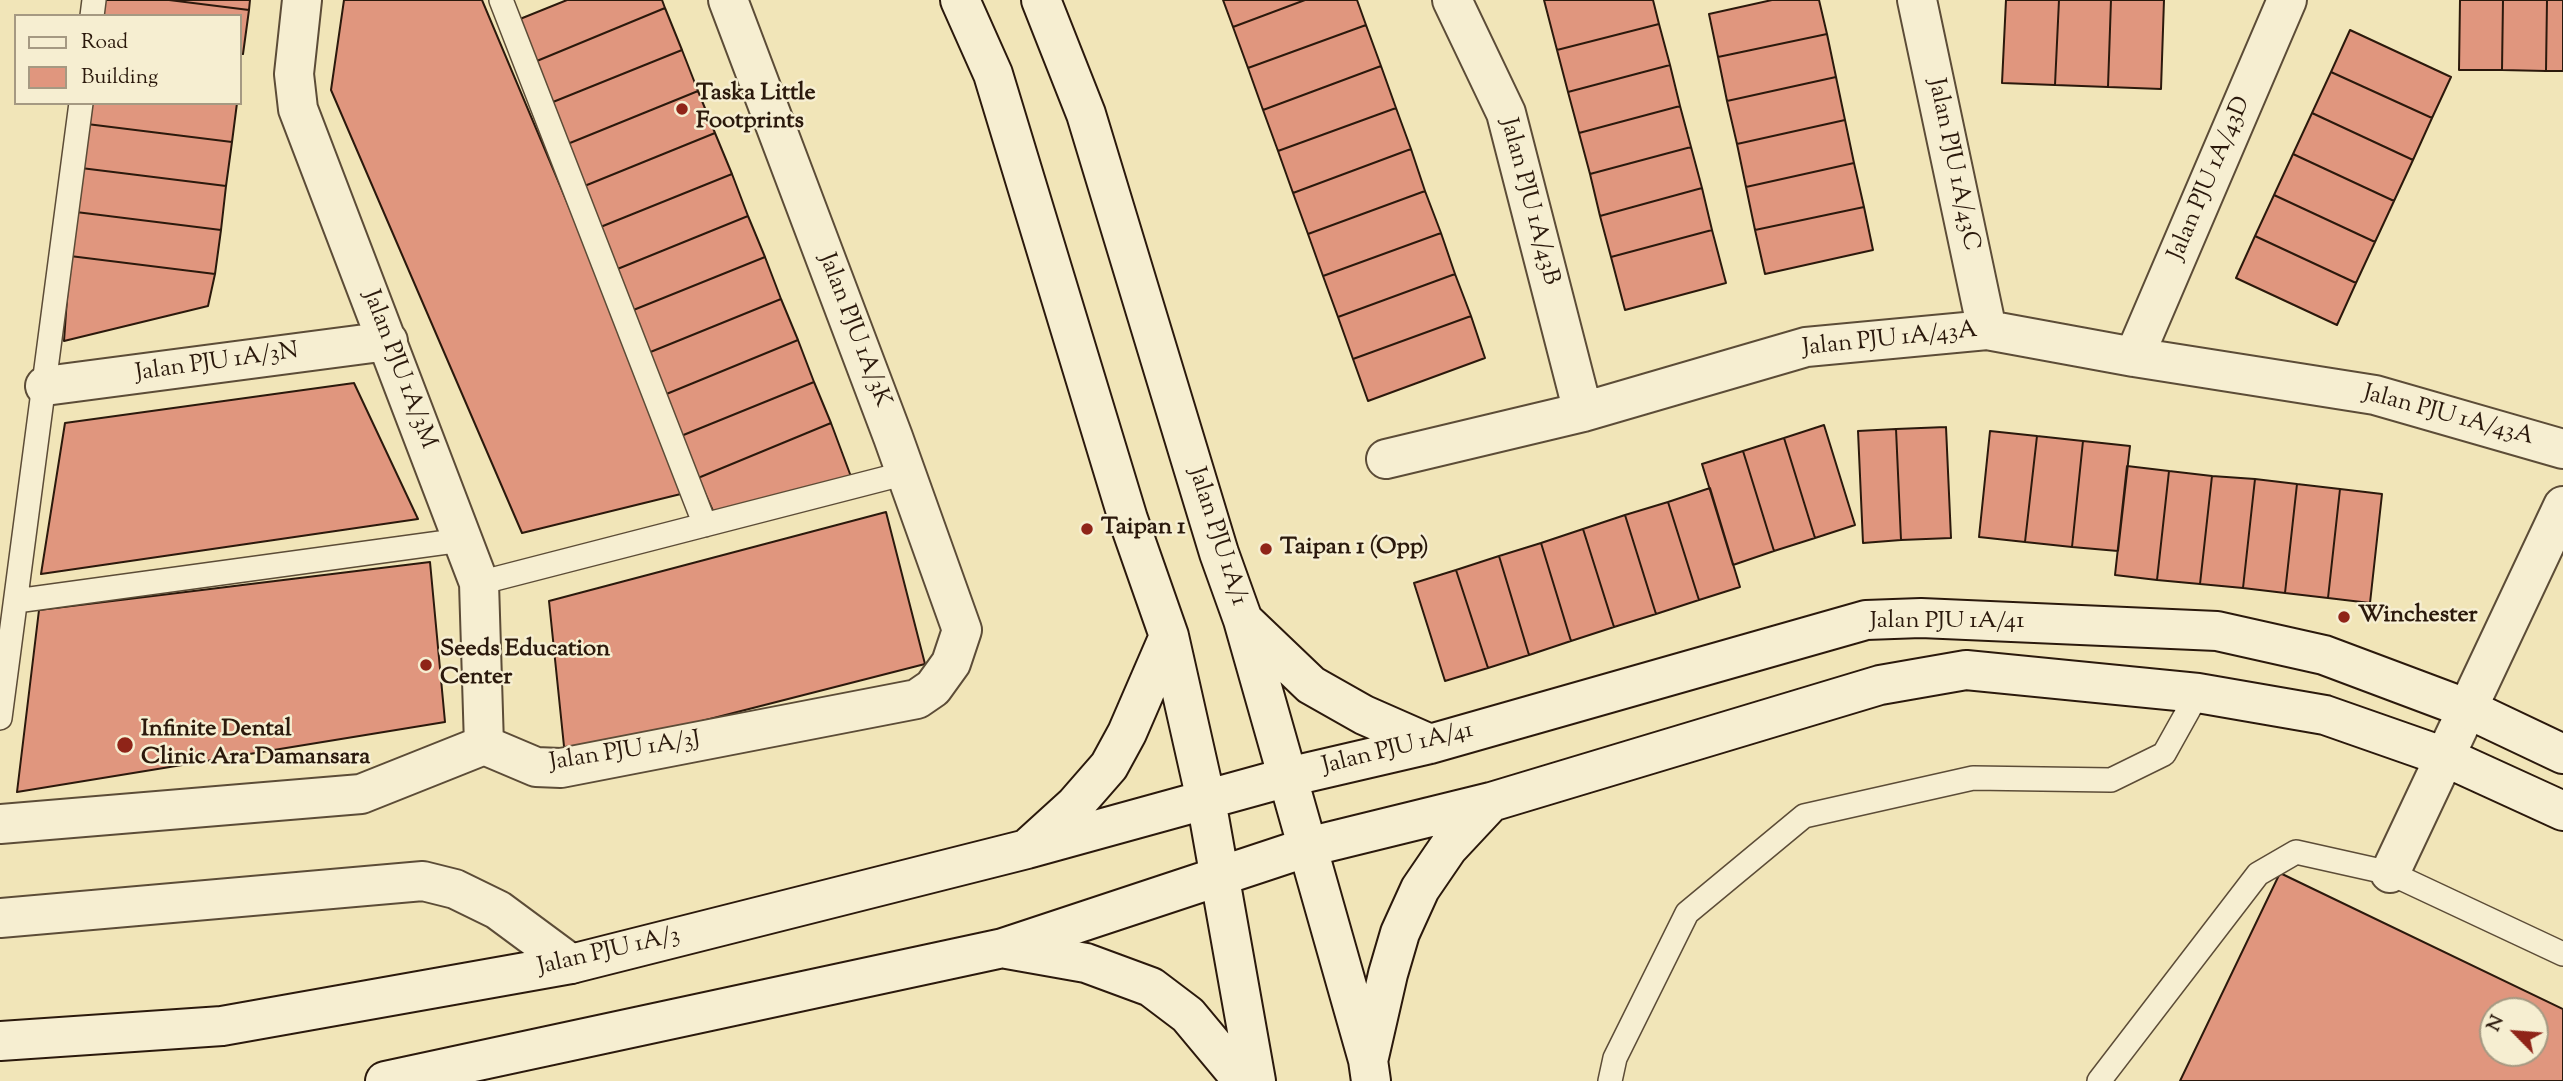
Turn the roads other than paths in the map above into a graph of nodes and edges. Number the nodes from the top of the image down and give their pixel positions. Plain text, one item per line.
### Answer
1 (302, 0) edge
2 (728, 0) edge
3 (960, 0) edge
4 (1041, 0) edge
5 (1452, 0) edge
6 (1917, 0) edge
7 (2287, 0) edge
8 (507, 2) edge
9 (81, 105) edge
10 (1987, 330) junction
11 (388, 341) junction
12 (2134, 358) junction
13 (45, 386) junction
14 (1583, 412) junction
15 (2563, 449) edge
16 (1386, 459) dead end
17 (905, 473) junction
18 (2563, 506) edge
19 (705, 525) junction
20 (462, 540) junction
21 (478, 583) junction
22 (16, 601) junction
23 (1243, 620) junction
24 (1169, 636) junction
25 (951, 663) joint
26 (2199, 693) junction
27 (2468, 709) junction
28 (0, 718) edge
29 (1430, 744) junction
30 (484, 745) junction
31 (2563, 754) edge
32 (2445, 757) junction
33 (1288, 778) junction
34 (1206, 800) junction
35 (1491, 802) junction
36 (2563, 811) edge
37 (0, 824) edge
38 (1308, 847) junction
39 (1027, 849) junction
40 (2390, 873) junction
41 (1218, 877) junction
42 (0, 918) edge
43 (1003, 948) junction
44 (2563, 954) edge
45 (571, 964) junction
46 (0, 1041) edge
47 (1370, 1070) edge
48 (384, 1081) edge
49 (1243, 1081) edge
50 (1256, 1081) edge
51 (1610, 1081) edge
52 (2099, 1081) edge

1 - 11 street, Jalan PJU 1A/3M
2 - 17 street, Jalan PJU 1A/3K
3 - 24 street
4 - 23 street, Jalan PJU 1A/1
5 - 14 street, Jalan PJU 1A/43B
6 - 10 street, Jalan PJU 1A/43C
7 - 12 street, Jalan PJU 1A/43D
8 - 19 lane
9 - 13 lane
10 - 12 street, Jalan PJU 1A/43A
10 - 14 street, Jalan PJU 1A/43A
11 - 13 street, Jalan PJU 1A/3N
11 - 20 street, Jalan PJU 1A/3M
12 - 15 street, Jalan PJU 1A/43A
13 - 22 lane
14 - 16 street, Jalan PJU 1A/43A
17 - 19 lane
17 - 25 street, Jalan PJU 1A/3K
18 - 27 street
19 - 21 lane
20 - 21 street, Jalan PJU 1A/3M
20 - 22 lane
21 - 30 street, Jalan PJU 1A/3M
22 - 28 lane
23 - 29 street
23 - 33 street, Jalan PJU 1A/1
24 - 34 street
24 - 39 street
25 - 30 street, Jalan PJU 1A/3J
26 - 32 street, Jalan PJU 1A/41
26 - 35 street, Jalan PJU 1A/41
26 - 51 lane
27 - 29 street, Jalan PJU 1A/41
27 - 31 street, Jalan PJU 1A/41
27 - 32 street
29 - 33 street, Jalan PJU 1A/41
30 - 37 street
32 - 36 street, Jalan PJU 1A/41
32 - 40 street
33 - 34 street, Jalan PJU 1A/41
33 - 38 street, Jalan PJU 1A/1
34 - 39 street, Jalan PJU 1A/3
34 - 41 street
35 - 38 street, Jalan PJU 1A/41
35 - 47 street
38 - 41 street, Jalan PJU 1A/41
38 - 47 street, Jalan PJU 1A/1
39 - 45 street, Jalan PJU 1A/3
40 - 44 lane
40 - 52 lane
41 - 43 street
41 - 50 street
42 - 45 street
43 - 48 street
43 - 49 street
45 - 46 street, Jalan PJU 1A/3

